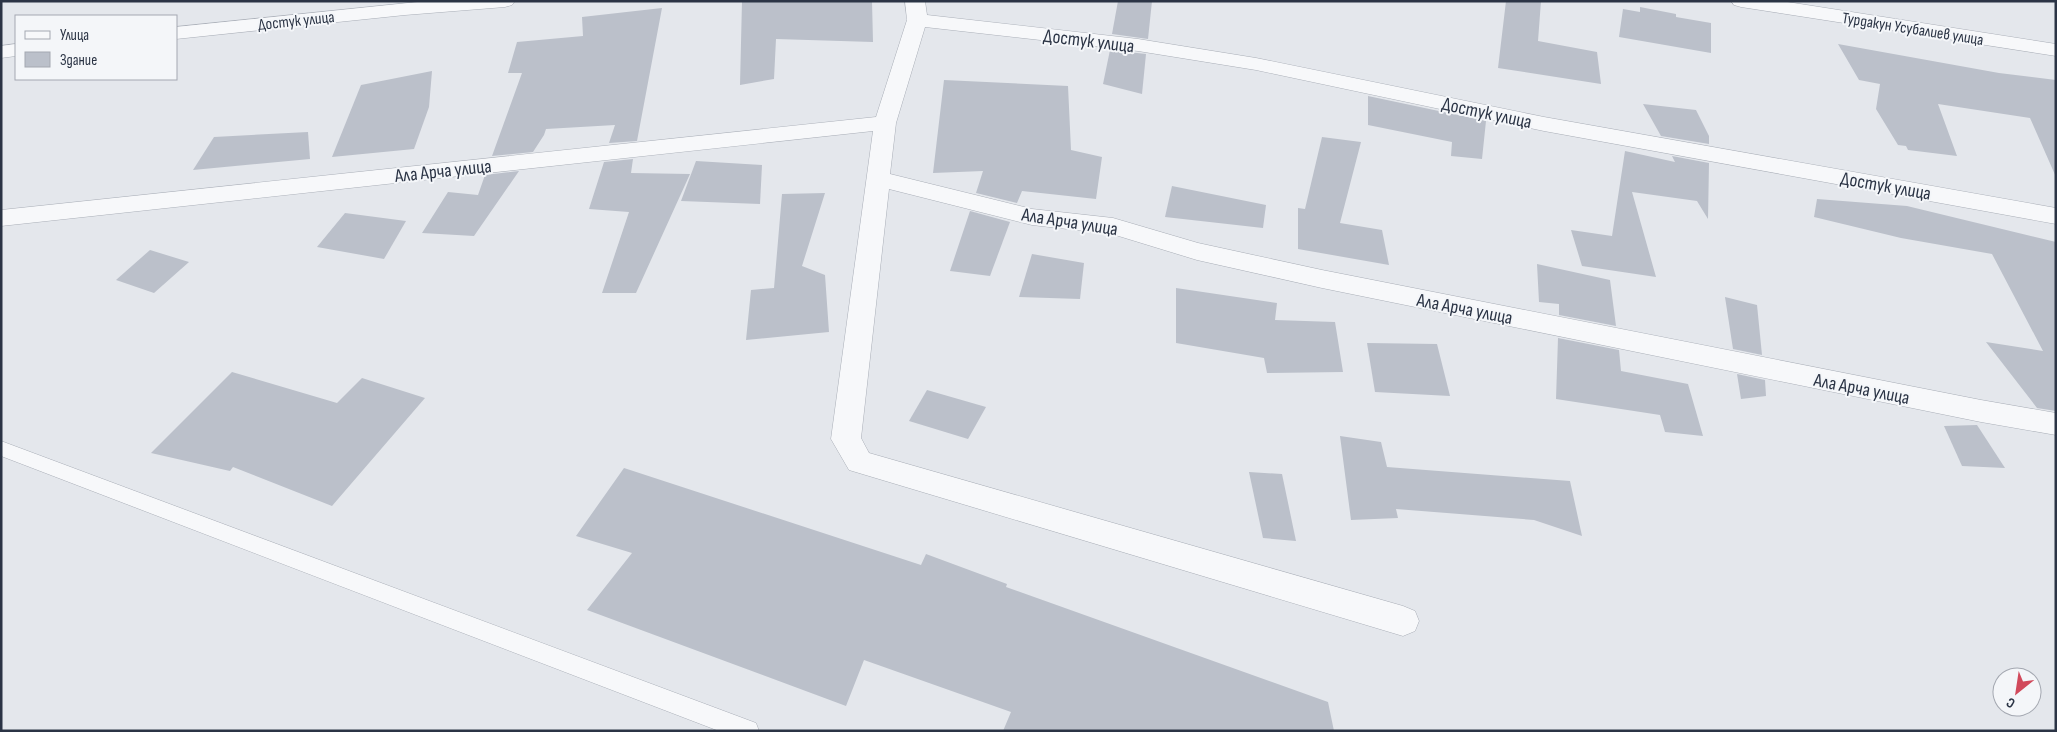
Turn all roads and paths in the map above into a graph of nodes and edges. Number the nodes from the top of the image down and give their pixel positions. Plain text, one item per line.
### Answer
1 (505, 1) edge
2 (1741, 1) edge
3 (916, 11) edge
4 (178, 33) edge
5 (15, 50) edge
6 (2056, 50) edge
7 (1, 52) edge
8 (885, 123) junction
9 (878, 179) junction
10 (2056, 216) edge
11 (1, 218) edge
12 (2056, 424) edge
13 (1, 448) edge
14 (1403, 621) dead end
15 (748, 731) edge

1 - 4 street, Достук улица
2 - 6 street, Турдакун Усубалиев улица
3 - 8 street
3 - 10 street, Достук улица
5 - 7 street
8 - 9 street
8 - 11 street, Ала Арча улица
9 - 12 street, Ала Арча улица
9 - 14 street
13 - 15 lane

